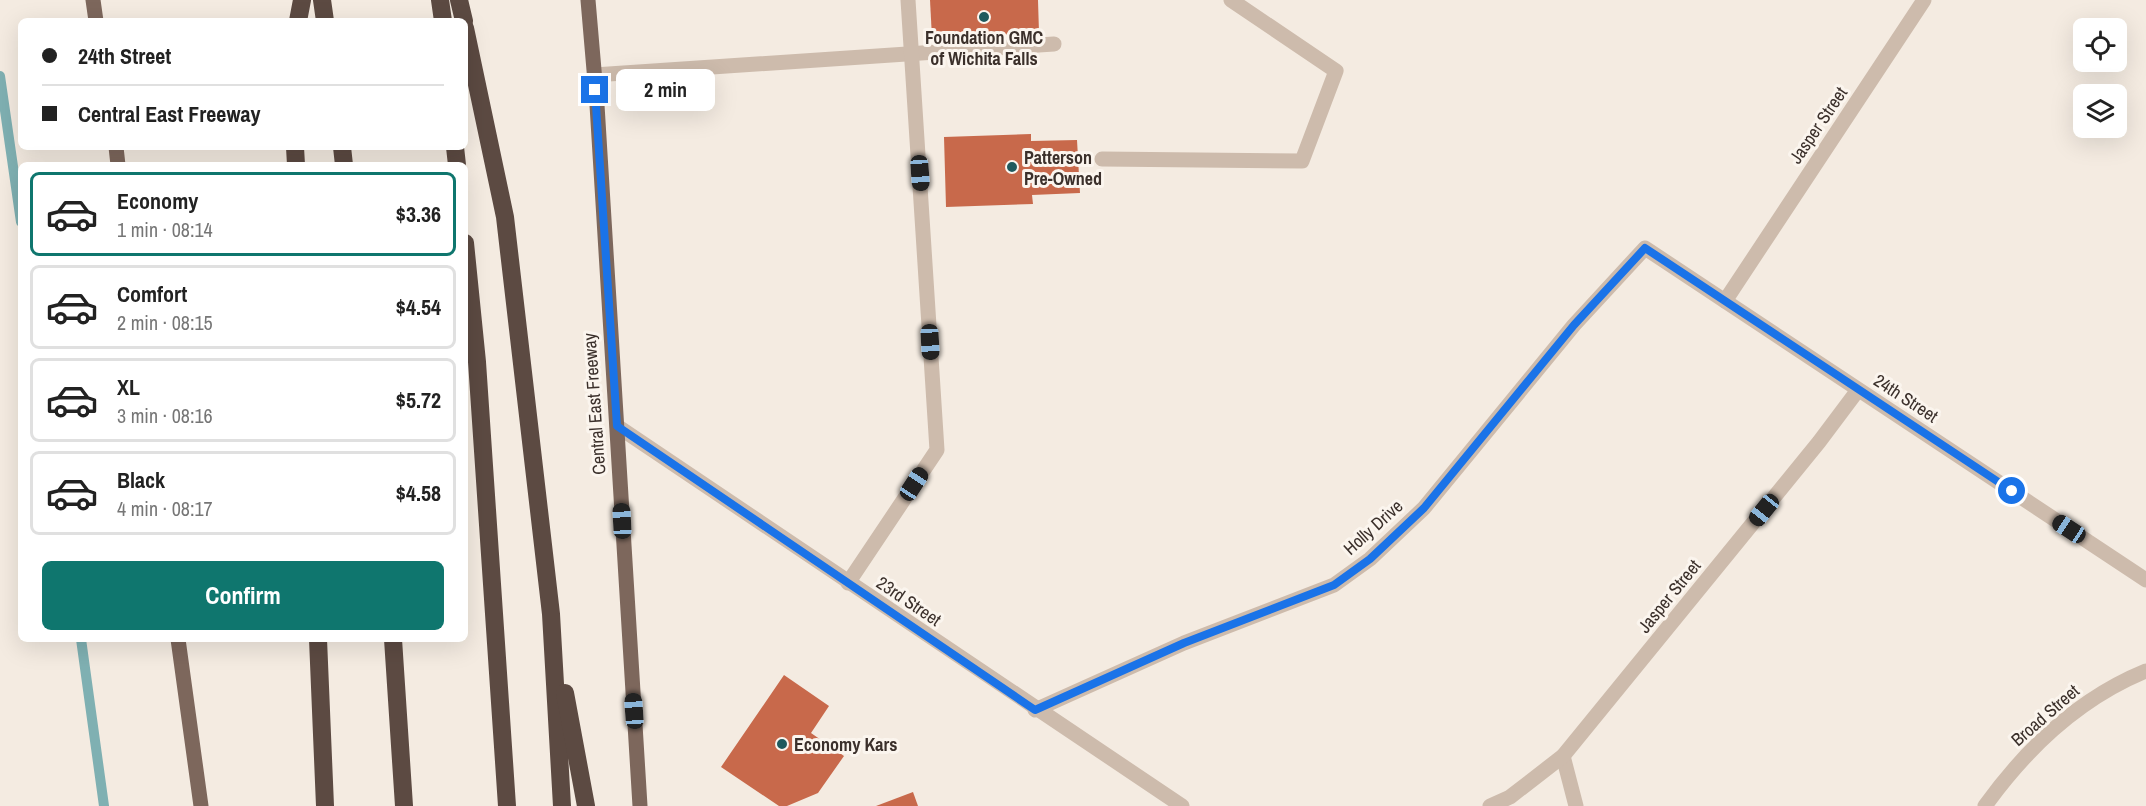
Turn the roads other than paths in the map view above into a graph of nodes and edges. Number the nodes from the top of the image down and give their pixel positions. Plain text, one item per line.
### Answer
1 (93, 0) edge
2 (302, 0) edge
3 (322, 0) edge
4 (440, 0) edge
5 (459, 0) edge
6 (588, 0) edge
7 (908, 0) edge
8 (1231, 0) edge
9 (1924, 0) edge
10 (96, 18) edge
11 (299, 18) edge
12 (325, 18) edge
13 (443, 18) edge
14 (463, 18) edge
15 (468, 42) edge
16 (1054, 44) dead end
17 (912, 54) junction
18 (594, 75) junction
19 (1102, 159) dead end
20 (1645, 248) joint
21 (468, 273) edge
22 (1725, 301) junction
23 (1858, 390) junction
24 (617, 426) junction
25 (2146, 580) edge
26 (848, 583) junction
27 (551, 614) junction
28 (178, 642) edge
29 (318, 642) edge
30 (393, 642) edge
31 (2146, 671) edge
32 (1035, 710) junction
33 (1563, 756) junction
34 (201, 806) edge
35 (325, 806) edge
36 (404, 806) edge
37 (507, 806) edge
38 (562, 806) edge
39 (586, 806) edge
40 (640, 806) edge
41 (1182, 806) edge
42 (1490, 806) edge
43 (1576, 806) edge
44 (1985, 806) edge

1 - 10 main road
2 - 11 highway
3 - 12 highway
4 - 13 highway
5 - 14 highway
6 - 18 main road, Central East Freeway
7 - 17 street
8 - 19 street
9 - 22 street, Jasper Street
15 - 27 highway
16 - 17 street
17 - 18 street
17 - 26 street
18 - 24 main road, Central East Freeway
20 - 22 street, 24th Street
20 - 32 street, Holly Drive
21 - 37 highway
22 - 23 street, 24th Street
23 - 25 street, 24th Street
23 - 33 street, Jasper Street
24 - 26 street, 23rd Street
24 - 40 main road, Central East Freeway
26 - 32 street, 23rd Street
27 - 38 highway
27 - 39 highway
28 - 34 main road
29 - 35 highway
30 - 36 highway
31 - 44 street, Broad Street
32 - 41 street, 23rd Street
33 - 42 street, Jasper Street
33 - 43 street

